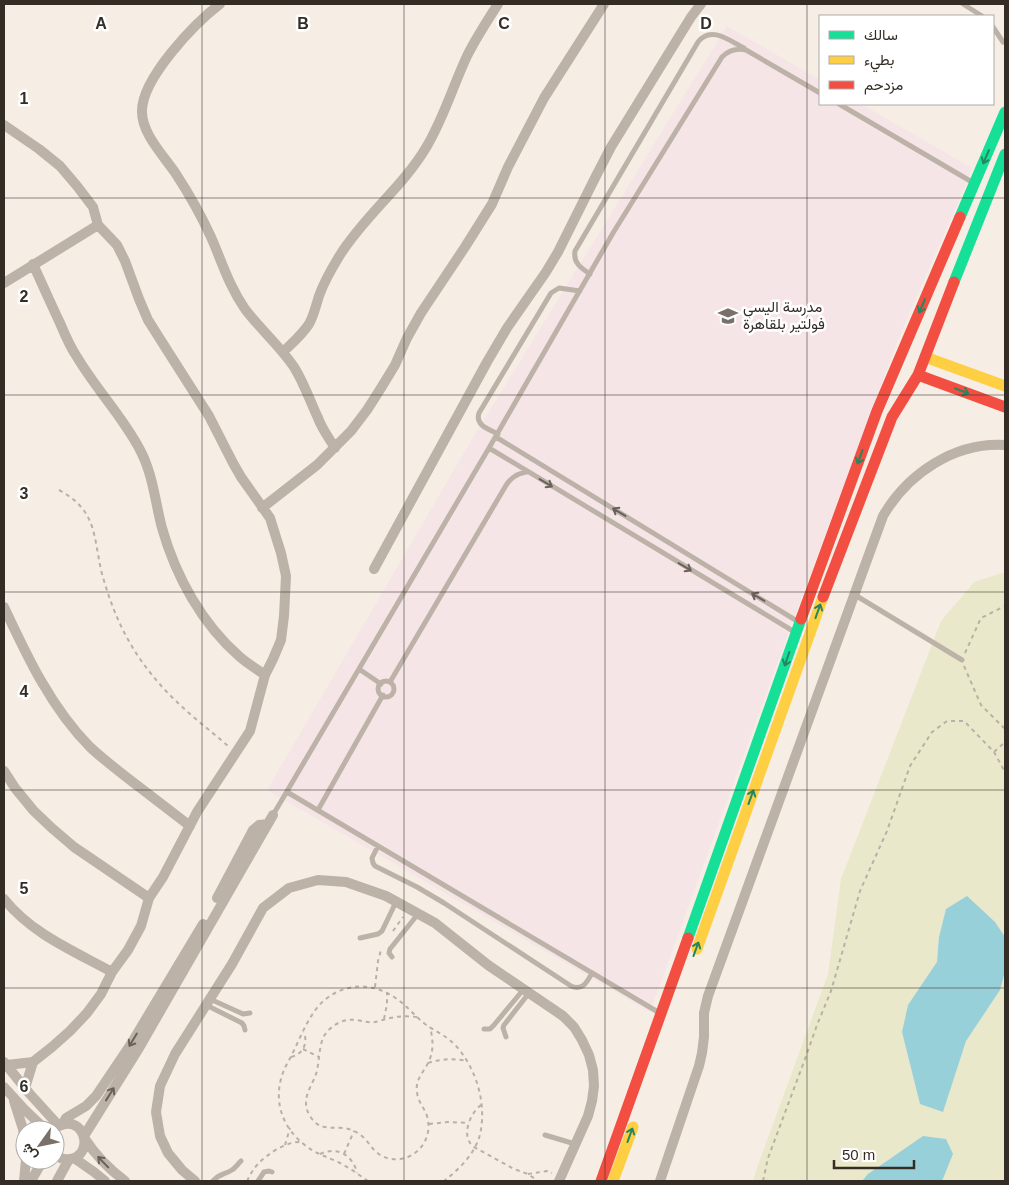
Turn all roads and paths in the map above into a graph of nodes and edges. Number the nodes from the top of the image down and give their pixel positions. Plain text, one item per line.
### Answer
1 (220, 4) edge
2 (498, 4) edge
3 (604, 4) edge
4 (701, 4) edge
5 (963, 4) edge
6 (980, 15) edge
7 (994, 28) edge
8 (1003, 42) dead end
9 (746, 50) junction
10 (819, 92) edge
11 (841, 105) edge
12 (1005, 112) edge
13 (4, 125) edge
14 (1005, 154) edge
15 (974, 183) junction
16 (98, 224) junction
17 (33, 264) junction
18 (590, 274) junction
19 (4, 283) edge
20 (580, 291) junction
21 (283, 352) junction
22 (925, 357) junction
23 (918, 375) junction
24 (1005, 386) edge
25 (1005, 407) edge
26 (497, 435) junction
27 (1005, 445) edge
28 (335, 448) junction
29 (489, 448) junction
30 (526, 472) junction
31 (59, 490) dead end
32 (262, 508) junction
33 (374, 569) dead end
34 (855, 595) junction
35 (1005, 606) edge
36 (4, 607) edge
37 (798, 628) junction
38 (962, 660) junction
39 (359, 669) junction
40 (265, 675) junction
41 (390, 682) junction
42 (381, 684) junction
43 (383, 696) junction
44 (1005, 728) edge
45 (1005, 742) edge
46 (236, 752) junction
47 (994, 752) junction
48 (4, 771) edge
49 (1005, 772) edge
50 (287, 792) junction
51 (318, 810) junction
52 (271, 819) junction
53 (190, 826) junction
54 (378, 846) junction
55 (149, 898) junction
56 (4, 899) edge
57 (396, 902) junction
58 (418, 914) junction
59 (360, 938) dead end
60 (392, 957) dead end
61 (693, 959) dead end
62 (112, 972) junction
63 (592, 973) junction
64 (526, 991) junction
65 (387, 992) junction
66 (208, 1002) junction
67 (250, 1012) dead end
68 (662, 1014) junction
69 (416, 1017) junction
70 (384, 1020) junction
71 (430, 1028) junction
72 (484, 1029) dead end
73 (245, 1030) dead end
74 (304, 1032) junction
75 (506, 1036) dead end
76 (303, 1049) junction
77 (291, 1057) junction
78 (320, 1058) junction
79 (33, 1062) junction
80 (468, 1062) junction
81 (428, 1063) junction
82 (5, 1064) edge
83 (4, 1087) edge
84 (25, 1088) junction
85 (12, 1096) junction
86 (481, 1105) junction
87 (636, 1116) dead end
88 (20, 1120) edge
89 (36, 1120) edge
90 (52, 1120) edge
91 (64, 1120) edge
92 (469, 1123) junction
93 (428, 1124) junction
94 (65, 1125) edge
95 (290, 1128) junction
96 (354, 1131) junction
97 (545, 1135) dead end
98 (84, 1137) junction
99 (301, 1142) junction
100 (575, 1144) junction
101 (285, 1145) junction
102 (474, 1147) junction
103 (320, 1154) junction
104 (344, 1154) junction
105 (65, 1159) edge
106 (71, 1159) junction
107 (240, 1161) dead end
108 (37, 1170) edge
109 (272, 1172) dead end
110 (357, 1173) junction
111 (528, 1174) junction
112 (560, 1179) edge
113 (31, 1181) edge
114 (56, 1181) edge
115 (104, 1181) edge
116 (125, 1181) edge
117 (195, 1181) edge
118 (213, 1181) edge
119 (247, 1181) edge
120 (258, 1181) edge
121 (368, 1181) edge
122 (444, 1181) edge
123 (538, 1181) edge
124 (601, 1181) edge
125 (613, 1181) edge
126 (660, 1181) edge
127 (763, 1181) edge

1 - 21 street
2 - 21 street
3 - 28 street
4 - 33 street
5 - 6 lane
7 - 8 lane
9 - 10 lane
9 - 18 lane
9 - 18 lane
11 - 15 lane
12 -> 15 main road
13 - 16 street
14 - 22 main road
15 -> 37 main road
16 - 17 street
16 - 32 street
17 - 19 street
17 - 40 street
18 - 20 lane
20 - 26 lane
20 - 26 lane
21 - 28 street
22 - 23 main road
22 - 24 main road
23 -> 25 main road
61 -> 23 main road
26 - 29 lane
37 -> 26 lane
27 - 34 street
28 - 32 street
29 - 30 lane
29 - 39 lane
30 -> 37 lane
30 - 41 lane
31 - 46 path
32 - 40 street
34 - 38 lane
34 - 126 street
35 - 38 path
36 - 53 street
37 -> 68 main road
38 - 44 path
39 - 42 lane
39 - 50 lane
40 - 46 street
41 - 42 lane
41 - 43 lane
42 - 43 lane
43 - 51 lane
45 - 47 path
46 - 53 street
47 - 49 path
47 - 127 path
48 - 55 street
50 - 51 lane
50 - 52 lane
51 - 54 lane
52 -> 91 street
98 -> 52 street
53 - 55 street
54 - 63 lane
54 - 63 lane
55 - 62 street
56 - 62 street
57 - 58 street
57 - 59 lane
57 - 66 street
58 - 60 lane
58 - 64 street
62 - 79 street
63 - 68 lane
64 - 72 lane
64 - 75 lane
64 - 100 street
65 - 69 path
65 - 70 path
65 - 74 path
66 - 67 lane
66 - 73 lane
66 - 117 street
68 - 124 main road
69 - 70 path
69 - 71 path
70 - 78 path
71 - 80 path
71 - 81 path
74 - 76 path
74 - 77 path
76 - 77 path
76 - 78 path
77 - 95 path
78 - 96 path
79 - 82 street
79 - 84 street
80 - 81 path
80 - 86 path
81 - 93 path
82 - 84 street
83 - 85 street
84 - 90 street
85 - 88 street
85 - 89 street
86 - 92 path
86 - 102 path
125 -> 87 main road
92 - 93 path
92 - 102 path
93 - 96 path
94 - 98 street
95 - 99 path
95 - 101 path
96 - 104 path
97 - 100 lane
98 - 106 street
116 -> 98 street
99 - 101 path
99 - 103 path
100 - 112 street
101 - 119 path
102 - 111 path
102 - 122 path
103 - 104 path
103 - 110 path
104 - 110 path
105 - 106 street
106 - 114 street
106 - 115 street
107 - 118 lane
108 - 113 street
109 - 120 lane
110 - 121 path
111 - 112 path
111 - 123 path

